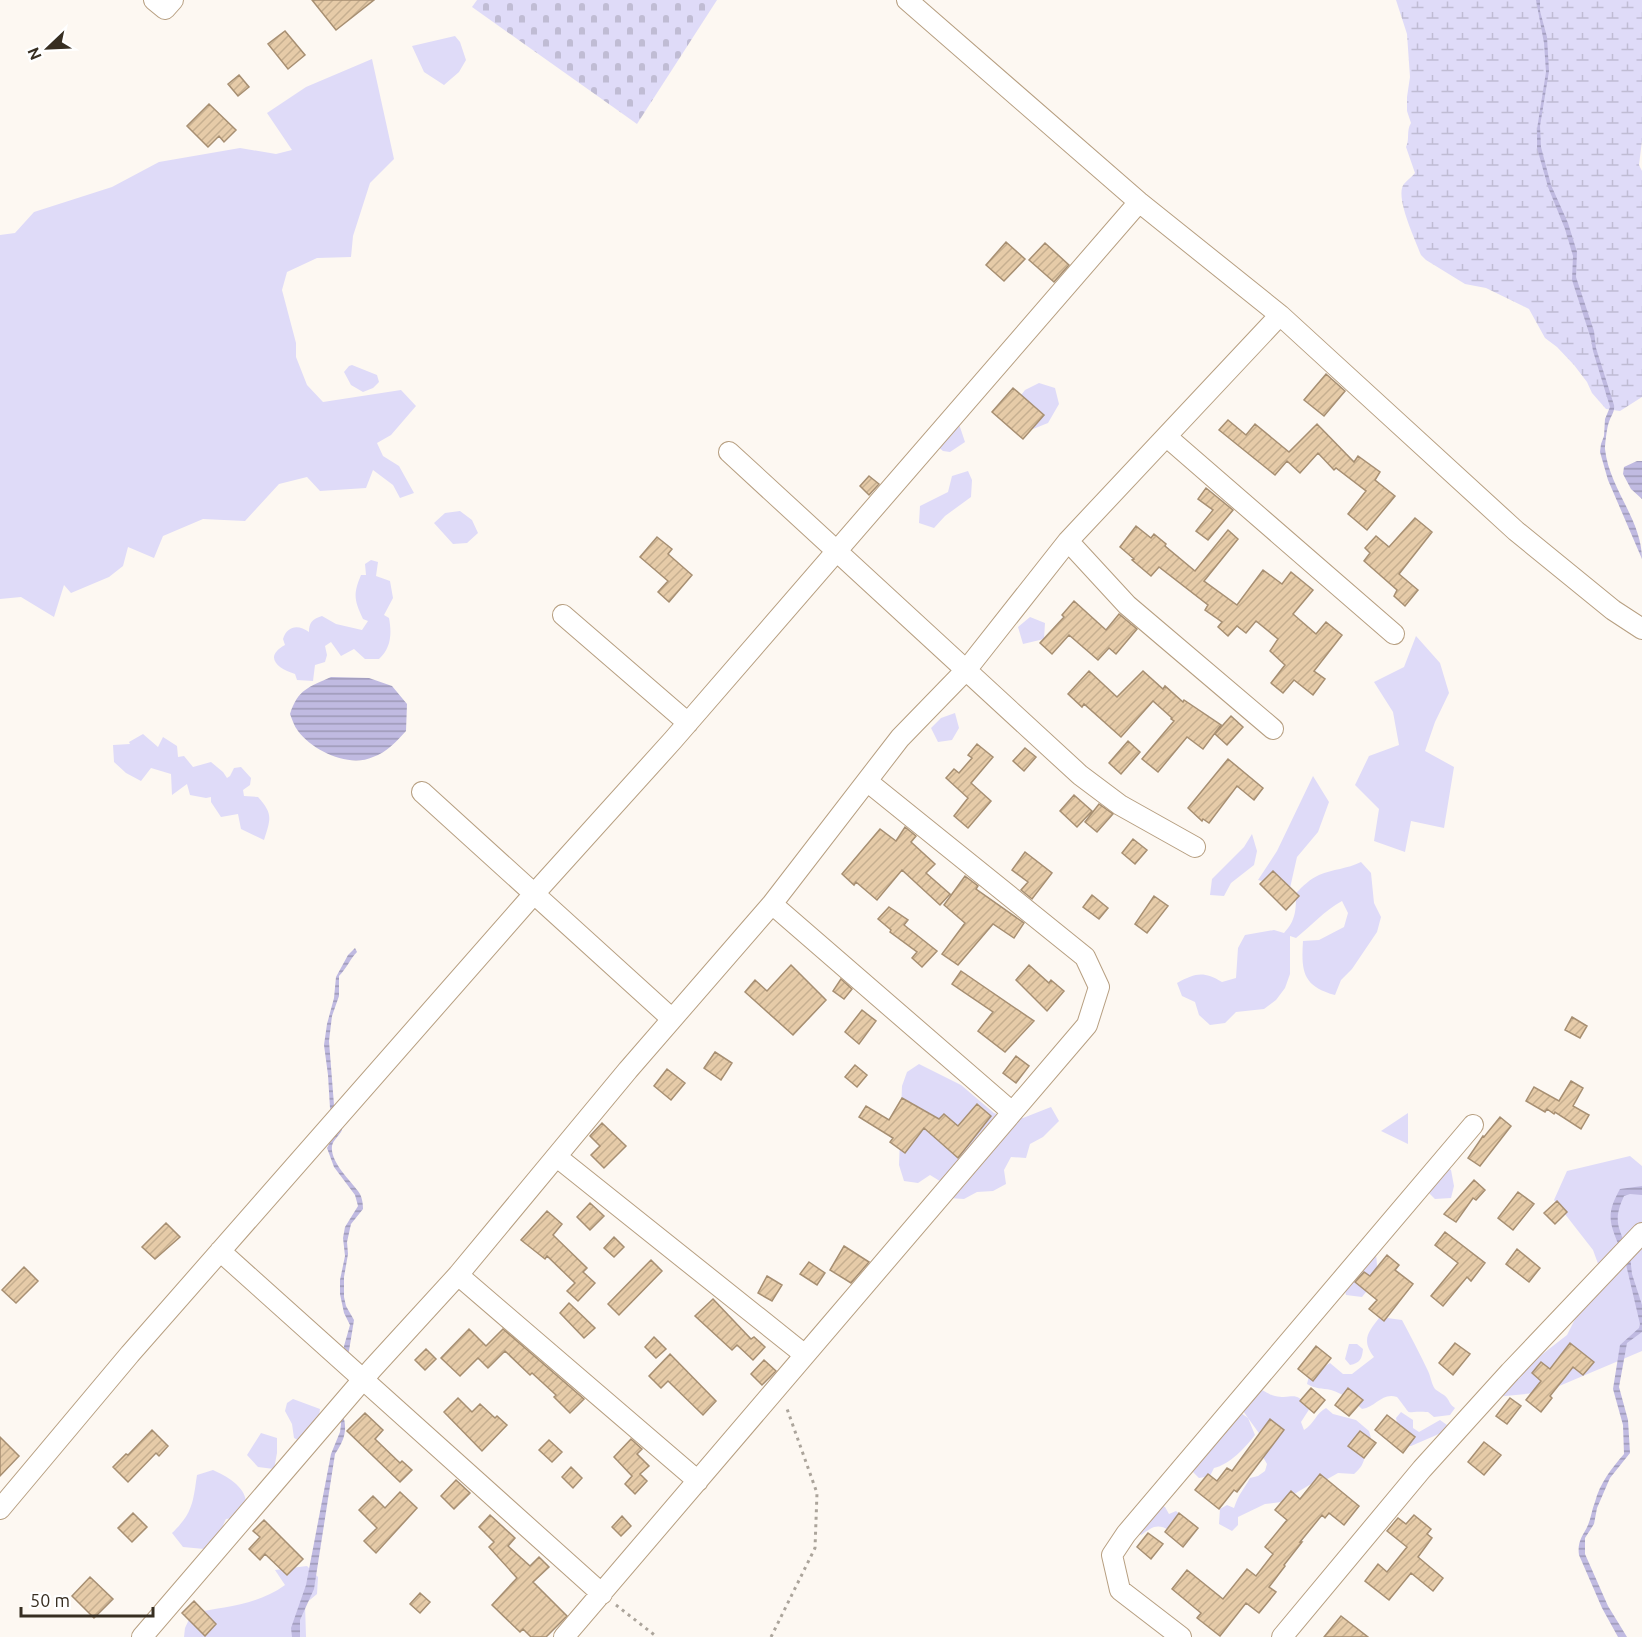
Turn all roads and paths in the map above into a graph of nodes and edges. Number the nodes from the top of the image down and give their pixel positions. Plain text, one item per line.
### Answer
1 (154, 0) edge
2 (173, 0) edge
3 (907, 0) edge
4 (1139, 202) junction
5 (1280, 315) junction
6 (1167, 437) junction
7 (729, 452) dead end
8 (1068, 541) junction
9 (837, 551) junction
10 (563, 615) dead end
11 (1642, 629) edge
12 (1395, 634) dead end
13 (967, 669) junction
14 (688, 723) junction
15 (1273, 729) dead end
16 (868, 782) junction
17 (422, 792) dead end
18 (1195, 847) dead end
19 (533, 894) junction
20 (772, 904) junction
21 (672, 1019) junction
22 (1012, 1112) junction
23 (1473, 1125) dead end
24 (557, 1157) junction
25 (1642, 1233) edge
26 (220, 1251) junction
27 (458, 1275) junction
28 (805, 1355) junction
29 (363, 1380) junction
30 (780, 1384) junction
31 (698, 1481) junction
32 (0, 1509) edge
33 (602, 1594) junction
34 (142, 1637) edge
35 (564, 1637) edge
36 (657, 1637) edge
37 (771, 1637) edge
38 (1181, 1637) edge
39 (1282, 1637) edge

1 - 2 street
3 - 4 street
4 - 5 street
4 - 9 street
5 - 6 street
5 - 11 street
6 - 8 street
6 - 12 street
7 - 9 street
8 - 13 street
8 - 15 street
9 - 13 street
9 - 14 street
10 - 14 street
13 - 16 street
13 - 18 street
14 - 19 street
16 - 20 street
16 - 22 street
17 - 19 street
19 - 21 street
19 - 26 street
20 - 21 street
20 - 22 street
21 - 24 street
22 - 28 street
23 - 38 street
24 - 27 street
24 - 28 street
25 - 39 street
26 - 29 street
26 - 32 street
27 - 29 street
27 - 31 street
28 - 30 street
29 - 33 street
29 - 34 street
30 - 31 street
30 - 37 path
31 - 33 street
33 - 35 street
33 - 36 path

